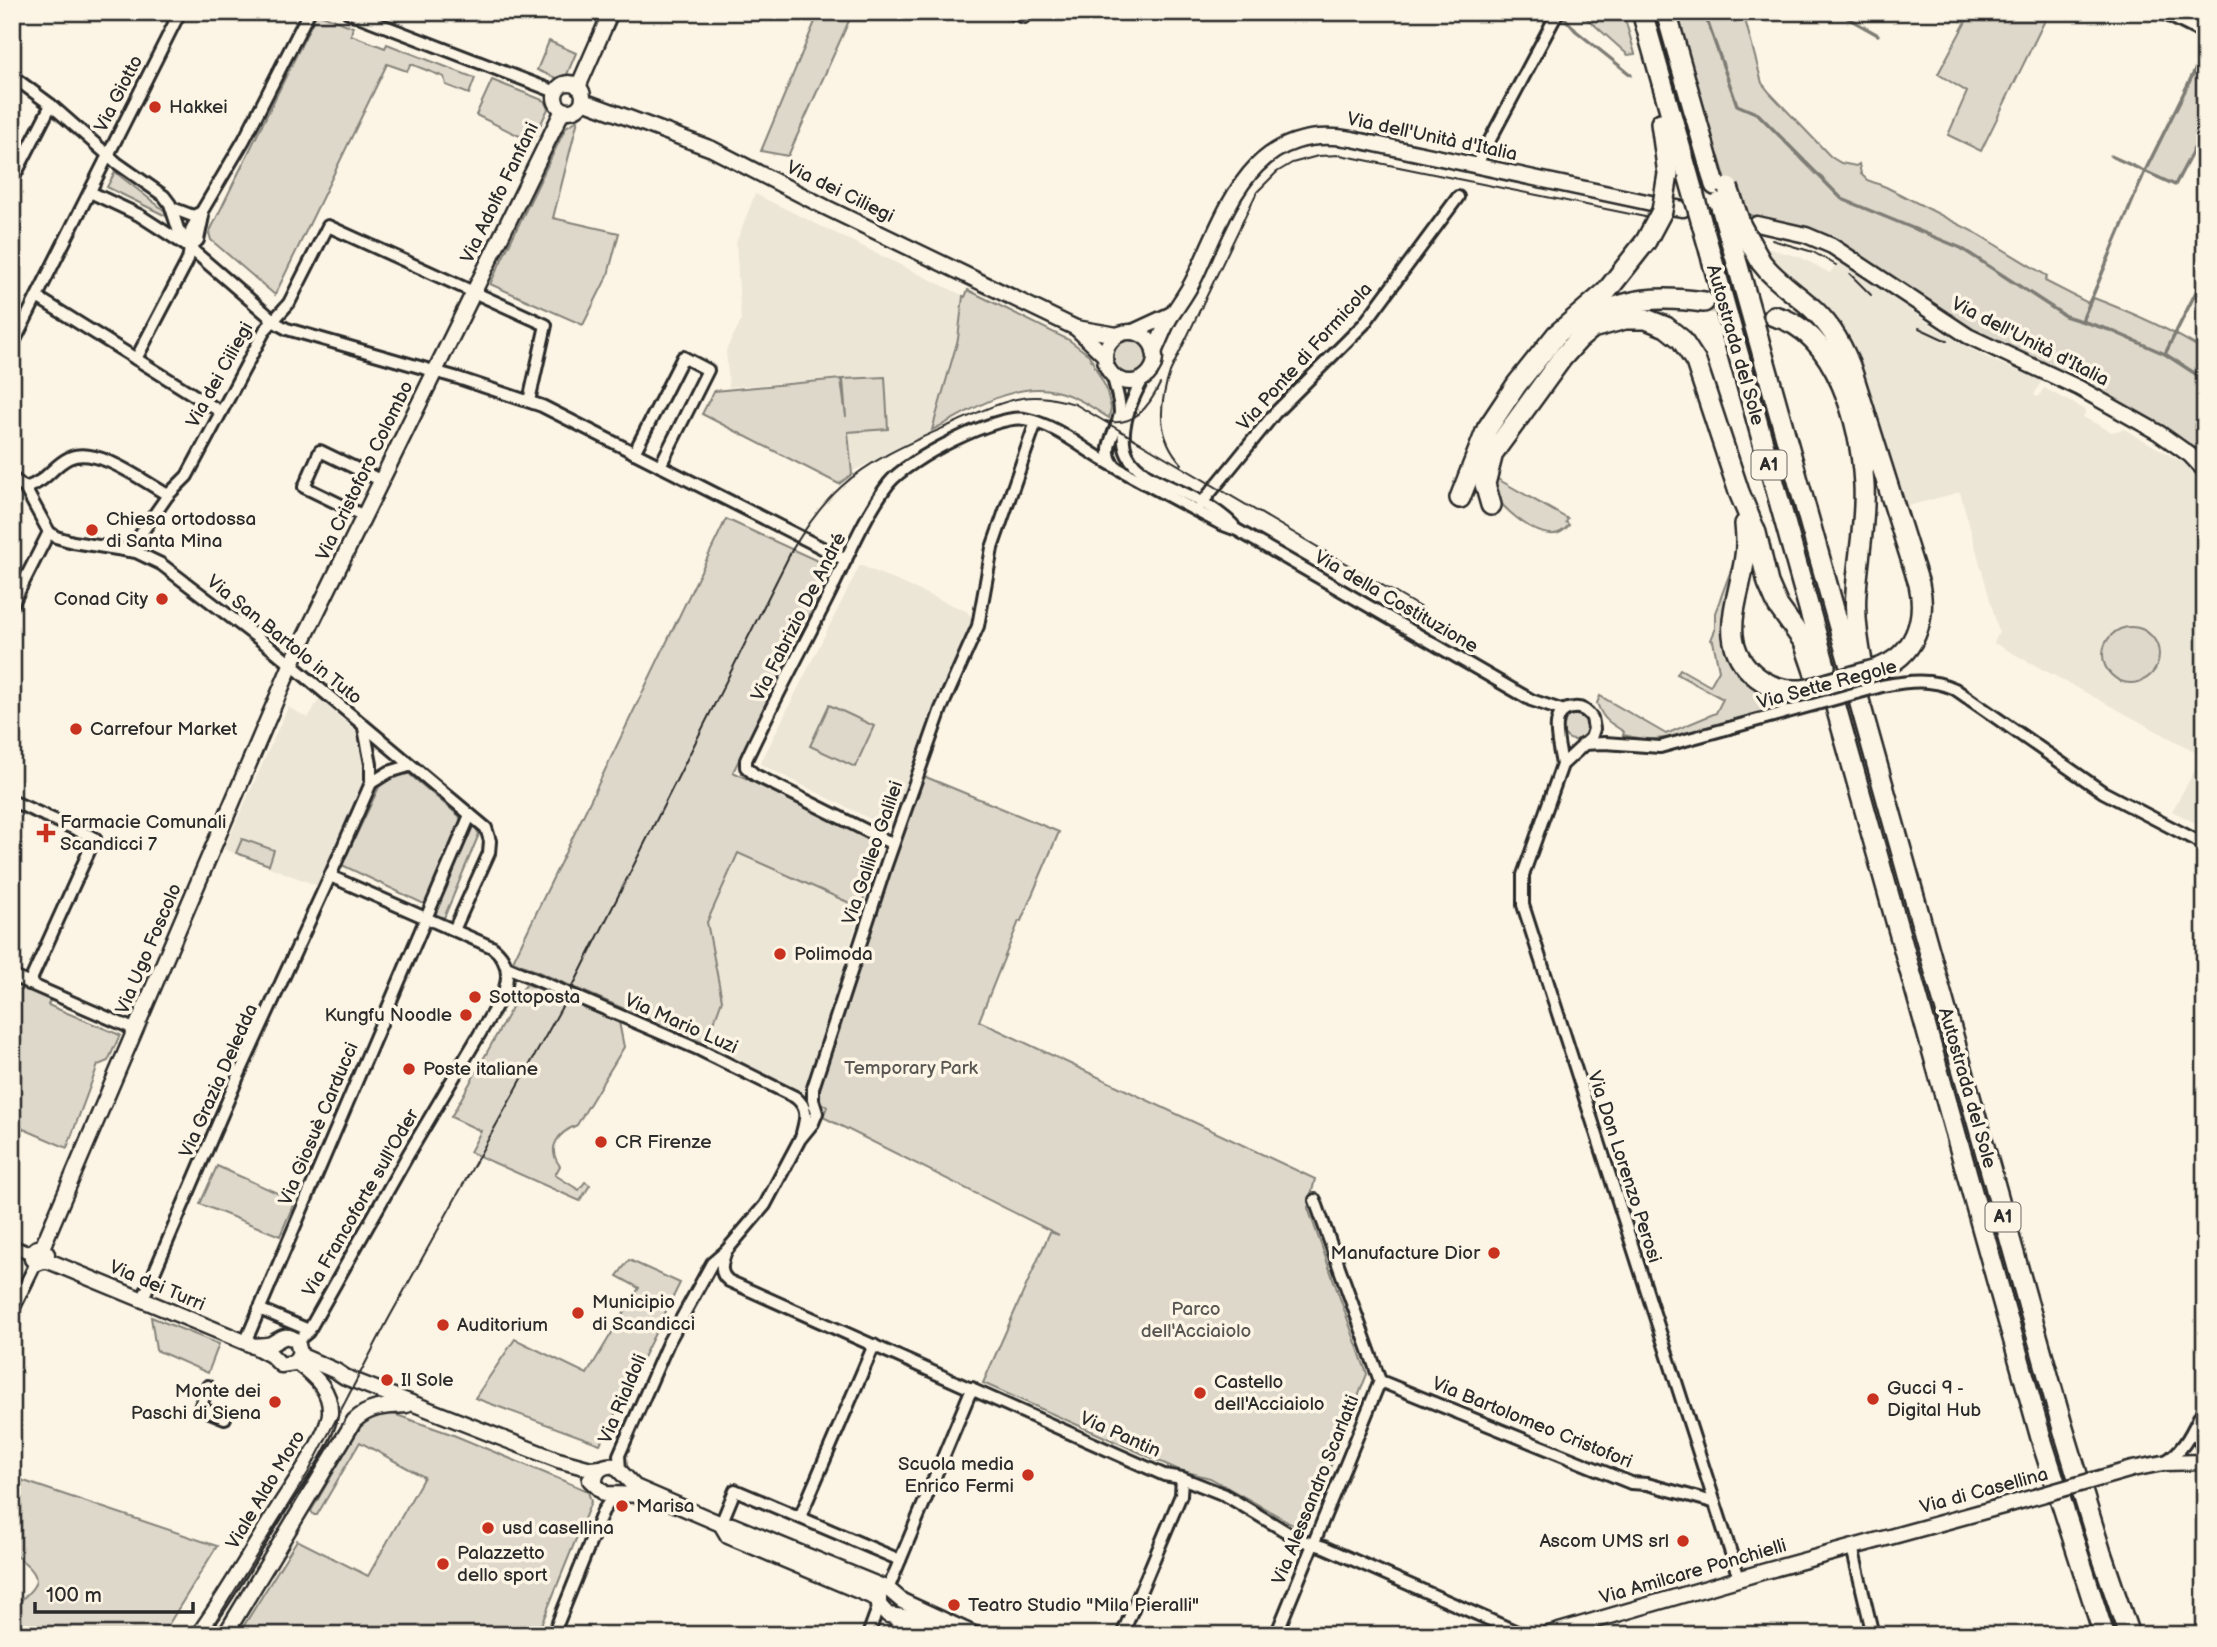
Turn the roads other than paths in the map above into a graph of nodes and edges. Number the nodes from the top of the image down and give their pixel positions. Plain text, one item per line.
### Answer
1 (180, 12) edge
2 (309, 12) edge
3 (348, 12) edge
4 (611, 12) edge
5 (1009, 12) edge
6 (1024, 12) edge
7 (1558, 12) edge
8 (1640, 12) edge
9 (1666, 12) edge
10 (2161, 12) edge
11 (2205, 34) edge
12 (12, 76) edge
13 (578, 87) junction
14 (556, 92) junction
15 (583, 101) junction
16 (51, 105) junction
17 (563, 110) junction
18 (108, 155) junction
19 (1476, 166) junction
20 (12, 180) edge
21 (1721, 186) junction
22 (90, 192) junction
23 (1458, 197) dead end
24 (1651, 202) dead end
25 (204, 211) junction
26 (173, 212) junction
27 (1757, 224) dead end
28 (155, 225) junction
29 (190, 248) junction
30 (472, 293) junction
31 (37, 297) junction
32 (1704, 302) tunnel mouth
33 (1172, 314) junction
34 (1774, 316) tunnel mouth
35 (274, 320) junction
36 (1076, 328) junction
37 (1133, 332) junction
38 (1117, 335) junction
39 (12, 346) edge
40 (1154, 352) junction
41 (1105, 356) junction
42 (136, 359) junction
43 (435, 371) junction
44 (1112, 374) junction
45 (1144, 377) junction
46 (1517, 384) junction
47 (529, 401) junction
48 (221, 412) junction
49 (1036, 422) junction
50 (1111, 439) junction
51 (1076, 442) junction
52 (634, 453) junction
53 (660, 466) junction
54 (1116, 467) junction
55 (2205, 471) edge
56 (12, 478) edge
57 (382, 481) junction
58 (25, 488) junction
59 (1739, 492) junction
60 (168, 495) junction
61 (1460, 498) dead end
62 (1201, 504) junction
63 (1491, 505) dead end
64 (364, 516) junction
65 (1237, 530) junction
66 (49, 532) junction
67 (130, 551) junction
68 (846, 560) junction
69 (12, 605) edge
70 (291, 665) junction
71 (1867, 682) junction
72 (1821, 695) junction
73 (1538, 704) junction
74 (1564, 711) junction
75 (364, 728) junction
76 (1557, 730) junction
77 (1582, 744) junction
78 (1562, 765) junction
79 (409, 766) junction
80 (371, 783) junction
81 (12, 801) edge
82 (470, 815) junction
83 (893, 844) junction
84 (2205, 845) edge
85 (330, 876) junction
86 (426, 918) junction
87 (454, 930) junction
88 (507, 967) junction
89 (12, 976) edge
90 (29, 984) junction
91 (136, 1030) junction
92 (800, 1139) junction
93 (1315, 1200) dead end
94 (12, 1246) edge
95 (726, 1251) junction
96 (39, 1256) junction
97 (708, 1270) joint
98 (142, 1301) junction
99 (259, 1309) junction
100 (12, 1312) edge
101 (309, 1330) junction
102 (249, 1344) junction
103 (874, 1345) junction
104 (272, 1349) junction
105 (297, 1356) junction
106 (1380, 1381) junction
107 (208, 1386) dead end
108 (972, 1388) junction
109 (416, 1405) junction
110 (2205, 1406) edge
111 (225, 1419) dead end
112 (2196, 1424) junction
113 (2205, 1451) edge
114 (558, 1460) junction
115 (2205, 1462) edge
116 (2162, 1463) junction
117 (601, 1468) junction
118 (622, 1473) junction
119 (1182, 1478) junction
120 (595, 1484) junction
121 (615, 1494) junction
122 (652, 1496) junction
123 (1713, 1502) junction
124 (800, 1517) junction
125 (721, 1524) junction
126 (1314, 1543) junction
127 (1852, 1547) junction
128 (900, 1560) junction
129 (1739, 1578) junction
130 (882, 1595) junction
131 (902, 1608) junction
132 (198, 1635) edge
133 (225, 1635) edge
134 (553, 1635) edge
135 (868, 1635) edge
136 (892, 1635) edge
137 (976, 1635) edge
138 (1122, 1635) edge
139 (1276, 1635) edge
140 (1524, 1635) edge
141 (1545, 1635) edge
142 (1873, 1635) edge
143 (2104, 1635) edge
144 (2129, 1635) edge

1 - 18 street, Via Giotto
2 - 25 street
3 - 14 street
4 - 13 street
5 - 6 street
7 - 19 street
8 - 46 highway, bridge
8 - 72 highway, Autostrada del Sole / A1, bridge
9 - 21 highway
10 - 11 street
12 - 16 street
13 - 14 street
13 - 15 street
14 - 17 street, Via Adolfo Fanfani
15 - 17 street, Via Adolfo Fanfani
15 - 36 street, Via dei Ciliegi
16 - 18 street
16 - 20 street
17 - 30 street, Via Adolfo Fanfani
18 - 22 street, Via Giotto
18 - 26 street
19 - 24 street, Via dell'Unità d'Italia
19 - 33 street, Via dell'Unità d'Italia
21 - 71 highway, Autostrada del Sole / A1, bridge
21 - 71 highway, bridge
22 - 28 street
22 - 31 street, Via Giotto
23 - 62 street, Via Ponte di Formicola
25 - 26 street
25 - 29 street
26 - 28 street
26 - 29 street
27 - 55 street, Via dell'Unità d'Italia
28 - 29 street
29 - 35 street
29 - 42 street
30 - 35 street
30 - 43 street, Via Cristoforo Colombo
30 - 47 street
31 - 39 street, Via Giotto
31 - 42 street
32 - 46 highway
33 - 37 street
33 - 40 street, Via dell'Unità d'Italia
34 - 71 highway
35 - 43 street, Via dei Ciliegi
35 - 48 street, Via dei Ciliegi
36 - 38 street, Via dei Ciliegi
36 - 41 street, Via dei Ciliegi
37 - 38 street, Via dei Ciliegi
37 - 40 street
38 - 41 street
40 - 45 street
41 - 44 street, Via dei Ciliegi
42 - 48 street
43 - 47 street, Via dei Ciliegi
43 - 57 street, Via Cristoforo Colombo
44 - 45 street
44 - 50 street, Via dei Ciliegi
45 - 62 street, Via della Costituzione
46 - 61 highway
47 - 52 street, Via dei Ciliegi
48 - 60 street, Via dei Ciliegi
49 - 51 street, Via della Costituzione
49 - 68 street, Via Fabrizio De André
49 - 83 street, Via Galileo Galilei
50 - 51 street
50 - 54 street, Via dei Ciliegi
51 - 54 street, Via della Costituzione
52 - 53 street, Via dei Ciliegi
52 - 53 street
53 - 68 street, Via dei Ciliegi
54 - 65 street, Via della Costituzione
56 - 58 street
57 - 64 street, Via Cristoforo Colombo
57 - 64 street
58 - 60 street
58 - 66 street
59 - 63 highway
59 - 72 highway
59 - 72 highway
60 - 67 street, Via dei Ciliegi
62 - 65 street, Via della Costituzione
64 - 70 street, Via Cristoforo Colombo
65 - 73 street, Via della Costituzione
66 - 67 street, Via San Bartolo in Tuto
66 - 69 street
67 - 70 street, Via San Bartolo in Tuto
68 - 83 street, Via Fabrizio De André
70 - 75 street, Via San Bartolo in Tuto
70 - 91 street, Via Ugo Foscolo
71 - 72 highway, bridge
71 - 84 street, Via Sette Regole
71 - 144 highway, Autostrada del Sole / A1
72 - 77 street, Via Sette Regole
72 - 143 highway, Autostrada del Sole / A1
73 - 74 street, Via della Costituzione
73 - 76 street, Via della Costituzione
74 - 76 street
74 - 77 street
75 - 79 street, Via San Bartolo in Tuto
75 - 80 street
76 - 77 street, Via Sette Regole
76 - 78 street, Via Don Lorenzo Perosi
77 - 78 street, Via Don Lorenzo Perosi
78 - 123 street, Via Don Lorenzo Perosi
79 - 80 street
79 - 82 street, Via San Bartolo in Tuto
80 - 85 street, Via Grazia Deledda
81 - 90 street
82 - 86 street, Via Giosuè Carducci
82 - 87 street, Via San Bartolo in Tuto
83 - 92 street, Via Galileo Galilei
85 - 86 street
85 - 98 street, Via Grazia Deledda
86 - 87 street
86 - 99 street, Via Giosuè Carducci
87 - 88 street
88 - 92 street, Via Mario Luzi
88 - 101 street, Via Francoforte sull'Oder
89 - 90 street
90 - 91 street
91 - 96 street, Via Ugo Foscolo
92 - 95 street, Via Galileo Galilei
93 - 106 street, Via Alessandro Scarlatti
94 - 96 street, Via dei Turri
95 - 97 street, Via Galileo Galilei
95 - 103 street, Via Pantin
96 - 98 street, Via dei Turri
96 - 100 street
97 - 118 street, Via Rialdoli
98 - 102 street, Via dei Turri
99 - 101 street
99 - 102 street, Via Giosuè Carducci
101 - 105 street, Via Francoforte sull'Oder
102 - 104 street, Via dei Turri
103 - 108 street, Via Pantin
103 - 124 street
104 - 105 street, Via dei Turri
104 - 105 street
105 - 109 street
105 - 132 street, Viale Aldo Moro
106 - 123 street, Via Bartolomeo Cristofori
106 - 126 street, Via Alessandro Scarlatti
107 - 111 street
108 - 119 street, Via Pantin
108 - 128 street
109 - 114 street
109 - 133 street, Viale Aldo Moro
110 - 112 street, Via di Casellina
112 - 113 street
112 - 116 street, Via di Casellina
114 - 117 street
114 - 120 street
115 - 116 street
116 - 127 street, Via di Casellina, bridge
117 - 118 street, Via Rialdoli
117 - 120 street, Via Rialdoli
118 - 121 street, Via Rialdoli
118 - 122 street
119 - 126 street, Via Pantin
119 - 138 street
120 - 121 street
121 - 122 street
121 - 134 street, Via Rialdoli
122 - 125 street
123 - 129 street, Via Don Lorenzo Perosi
124 - 125 street
124 - 128 street
125 - 130 street
126 - 139 street, Via Alessandro Scarlatti
126 - 140 street, Via Pantin
127 - 129 street, Via Amilcare Ponchielli
127 - 142 street
128 - 130 street
129 - 141 street, Via Amilcare Ponchielli
130 - 131 street
130 - 131 street
130 - 135 street
131 - 136 street
131 - 137 street

